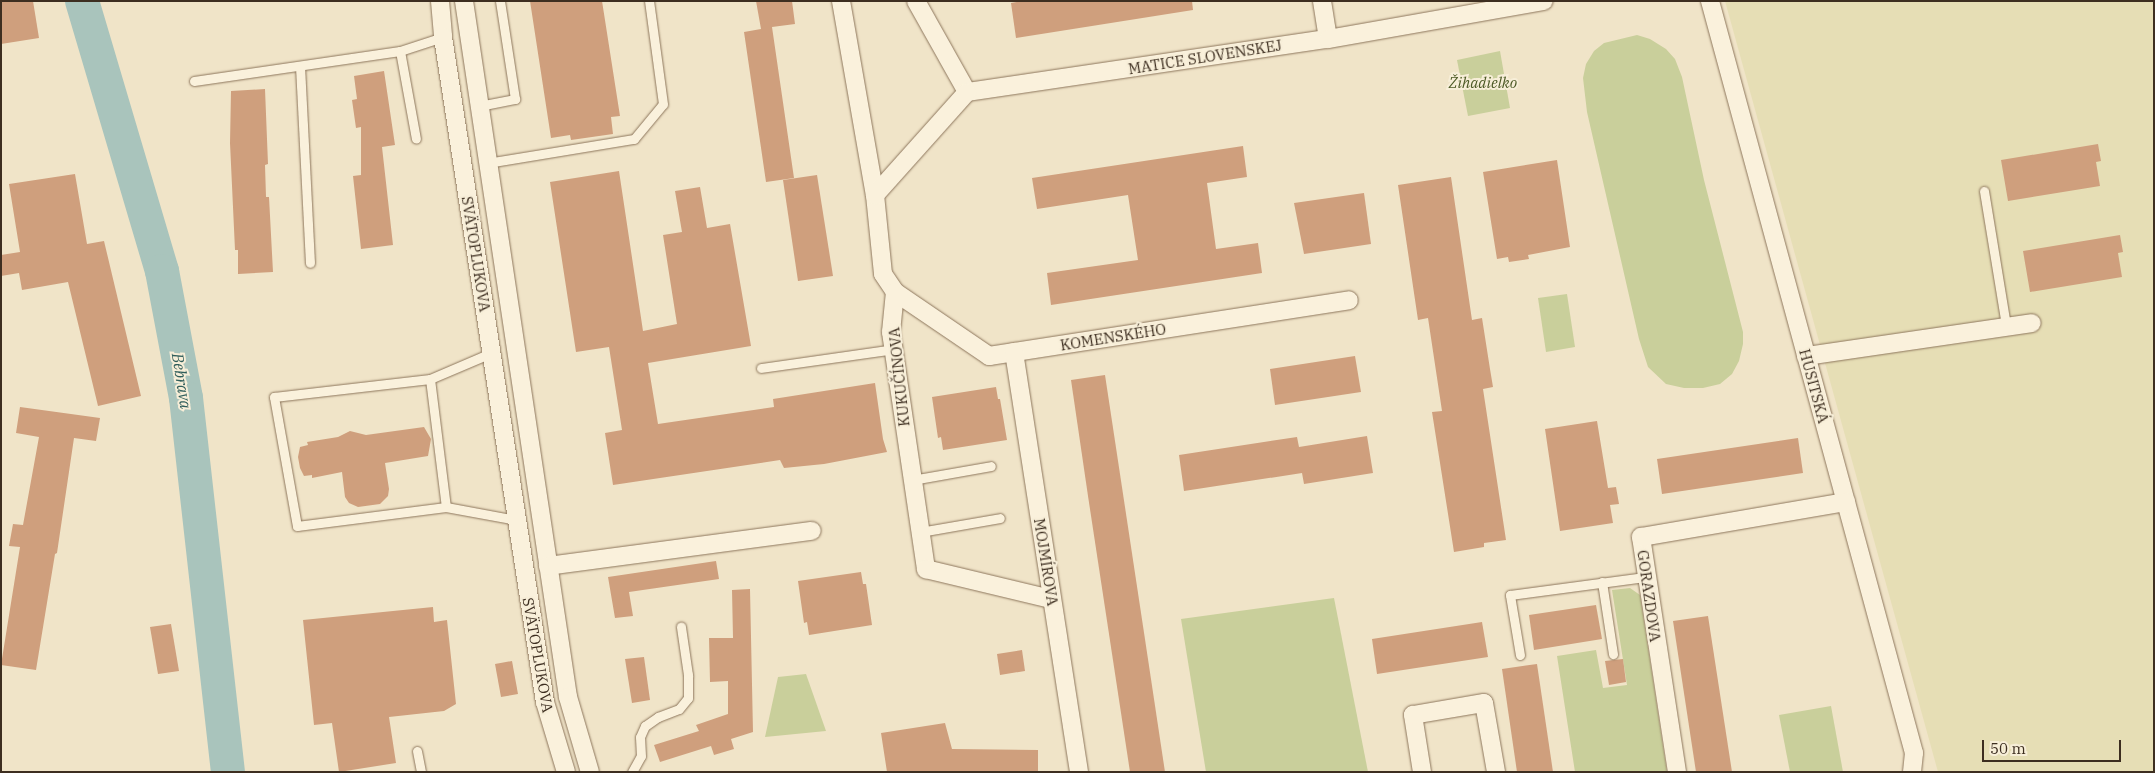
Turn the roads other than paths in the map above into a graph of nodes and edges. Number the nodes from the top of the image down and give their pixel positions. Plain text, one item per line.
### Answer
1 (440, 1) edge
2 (464, 1) edge
3 (500, 1) edge
4 (649, 1) edge
5 (841, 1) edge
6 (916, 1) edge
7 (1322, 1) edge
8 (1544, 1) edge
9 (1710, 1) edge
10 (443, 37) junction
11 (1328, 39) junction
12 (400, 51) junction
13 (300, 66) junction
14 (194, 81) dead end
15 (968, 92) junction
16 (479, 106) junction
17 (416, 139) dead end
18 (487, 163) junction
19 (1984, 190) dead end
20 (875, 195) junction
21 (310, 263) dead end
22 (895, 292) junction
23 (1349, 300) dead end
24 (2032, 323) dead end
25 (2006, 326) junction
26 (894, 349) junction
27 (1014, 352) junction
28 (491, 353) junction
29 (1806, 356) junction
30 (761, 368) dead end
31 (430, 380) junction
32 (991, 466) dead end
33 (912, 480) junction
34 (1846, 502) junction
35 (538, 503) junction
36 (446, 507) junction
37 (514, 513) junction
38 (1000, 518) dead end
39 (812, 531) dead end
40 (920, 532) junction
41 (548, 566) junction
42 (1645, 577) junction
43 (1602, 582) junction
44 (1051, 599) junction
45 (681, 627) dead end
46 (1613, 654) dead end
47 (1520, 655) dead end
48 (417, 751) dead end
49 (1914, 753) junction
50 (421, 772) edge
51 (566, 772) edge
52 (590, 772) edge
53 (632, 772) edge
54 (1079, 772) edge
55 (1422, 772) edge
56 (1496, 772) edge
57 (1677, 772) edge
58 (1912, 772) edge
59 (1919, 772) edge

1 - 10 street, SVÄTOPLUKOVA
2 - 16 street, SVÄTOPLUKOVA
3 - 16 lane
4 - 18 lane
5 - 20 street
6 - 15 street
7 - 11 street
8 - 11 street, MATICE SLOVENSKEJ
9 - 29 street, HUSITSKÁ
10 - 12 lane
10 - 28 street, SVÄTOPLUKOVA
11 - 15 street, MATICE SLOVENSKEJ
12 - 13 lane
12 - 17 lane
13 - 14 lane
13 - 21 lane
15 - 20 street
16 - 18 street, SVÄTOPLUKOVA
18 - 35 street, SVÄTOPLUKOVA
19 - 25 lane
20 - 22 street
22 - 26 street, KUKUČÍNOVA
22 - 27 street, KOMENSKÉHO
23 - 27 street, KOMENSKÉHO
24 - 25 street
25 - 29 street
26 - 30 lane
26 - 33 street, KUKUČÍNOVA
27 - 44 street, MOJMÍROVA
28 - 31 lane
28 - 37 street, SVÄTOPLUKOVA
29 - 34 street, HUSITSKÁ
31 - 36 lane
31 - 36 lane
32 - 33 lane
33 - 40 street, KUKUČÍNOVA
34 - 42 street, GORAZDOVA
34 - 49 street, HUSITSKÁ
35 - 37 street
35 - 41 street, SVÄTOPLUKOVA
36 - 37 lane
37 - 51 street, SVÄTOPLUKOVA
38 - 40 lane
39 - 41 street
40 - 44 street, KUKUČÍNOVA
41 - 52 street, SVÄTOPLUKOVA
42 - 43 lane
42 - 57 street, GORAZDOVA
43 - 46 lane
43 - 47 lane
44 - 54 street, MOJMÍROVA
45 - 53 lane
48 - 50 lane
49 - 58 street, HUSITSKÁ
49 - 59 street
55 - 56 street

